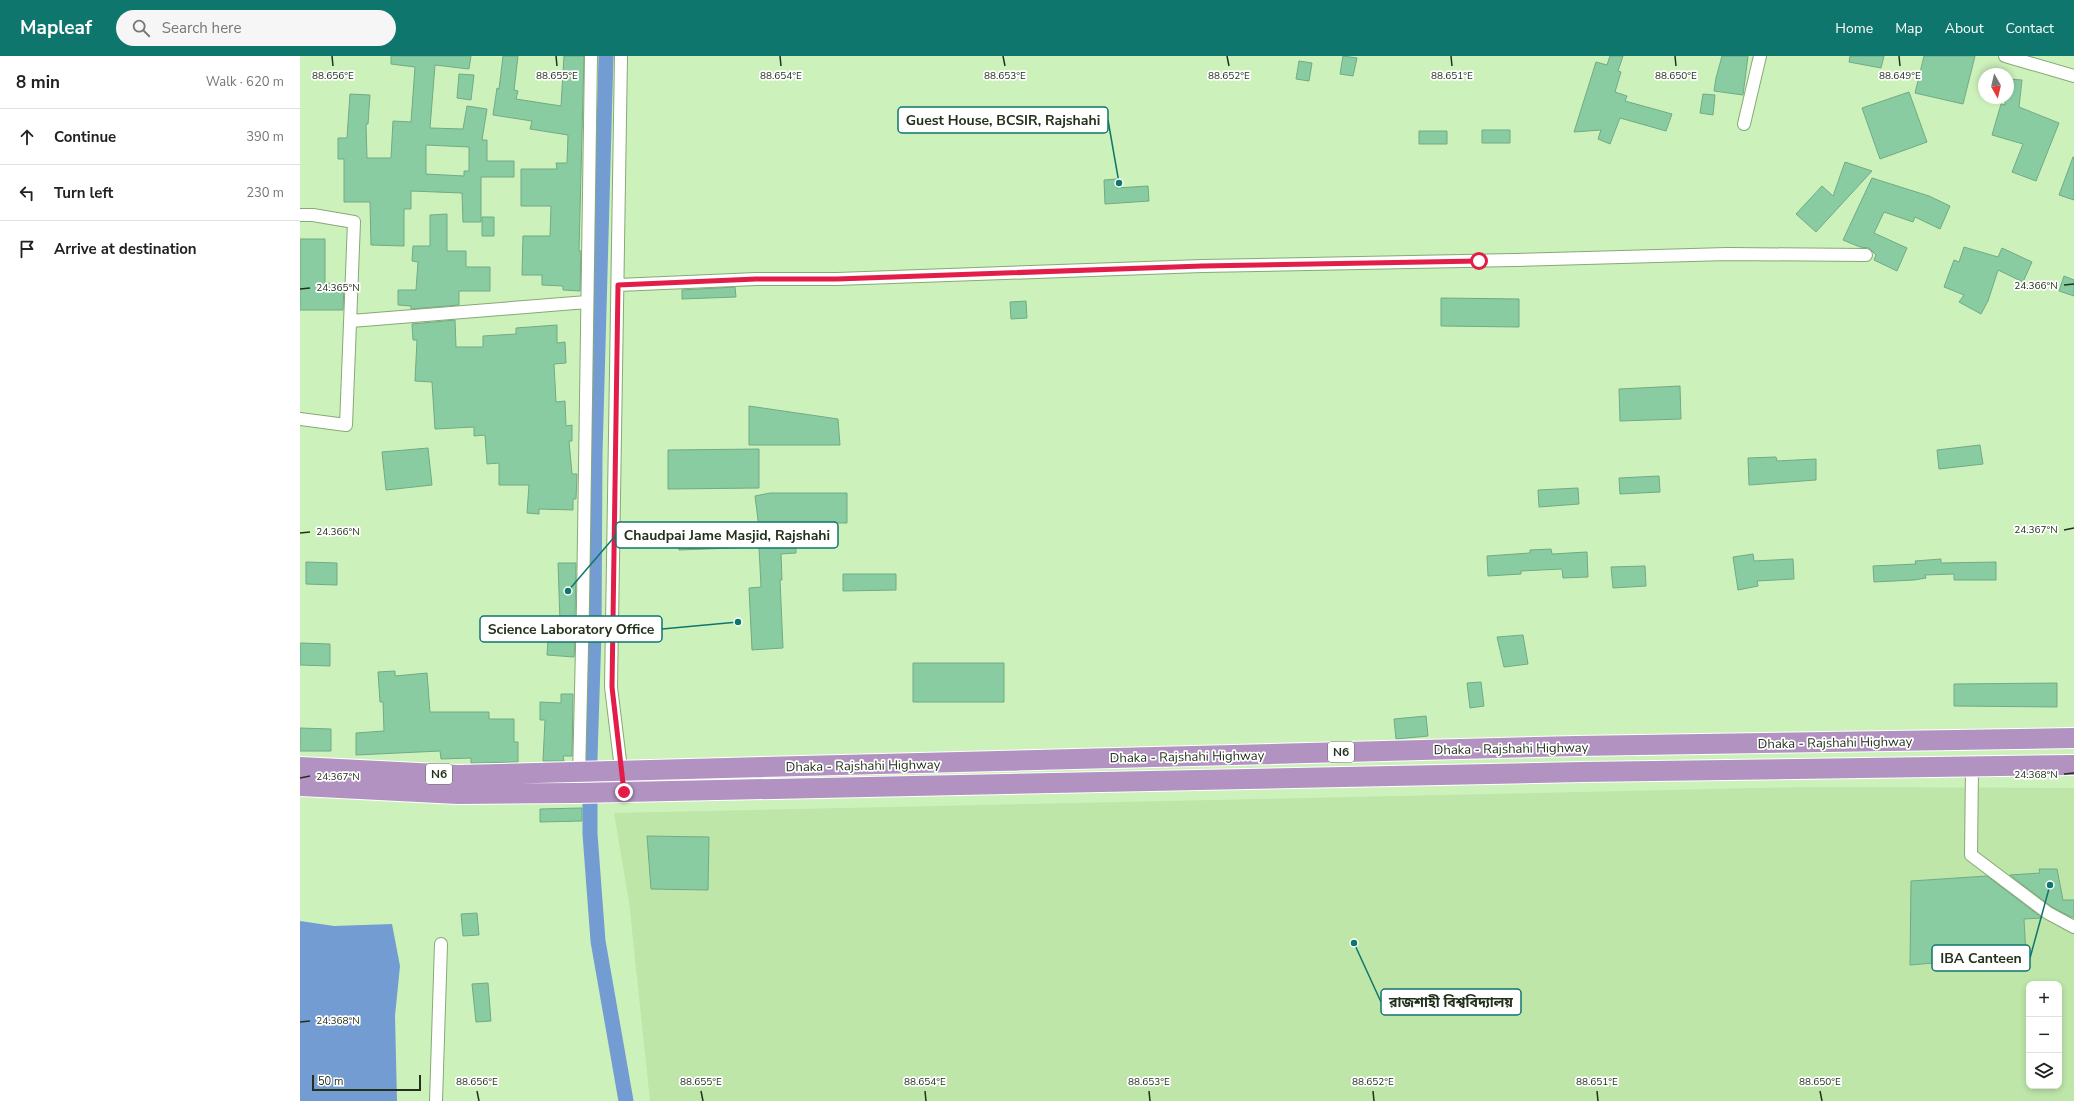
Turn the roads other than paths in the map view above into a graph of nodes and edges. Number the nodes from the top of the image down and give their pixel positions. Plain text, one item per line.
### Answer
1 (591, 56) edge
2 (621, 56) edge
3 (1760, 56) edge
4 (2005, 56) edge
5 (2074, 76) edge
6 (1744, 124) dead end
7 (300, 215) edge
8 (1866, 255) dead end
9 (618, 285) junction
10 (587, 302) junction
11 (351, 321) junction
12 (300, 419) edge
13 (2074, 738) edge
14 (2074, 765) edge
15 (300, 766) edge
16 (1972, 767) junction
17 (615, 771) junction
18 (579, 772) junction
19 (300, 786) edge
20 (577, 793) junction
21 (618, 793) junction
22 (2074, 927) edge
23 (441, 944) dead end
24 (436, 1101) edge

1 - 10 street
2 - 9 street
3 - 6 street
4 - 5 street
7 - 11 street
8 - 9 street
9 - 17 street
10 - 11 street
10 - 18 street
11 - 12 street
13 - 17 highway, Dhaka - Rajshahi Highway / N6
14 - 16 highway, Dhaka - Rajshahi Highway / N6
15 - 18 highway, Dhaka - Rajshahi Highway / N6
16 - 21 highway, Dhaka - Rajshahi Highway / N6
16 - 22 street
17 - 18 highway, Dhaka - Rajshahi Highway / N6
17 - 21 street
18 - 20 street
19 - 20 highway, Dhaka - Rajshahi Highway / N6
20 - 21 highway, Dhaka - Rajshahi Highway / N6
23 - 24 street

